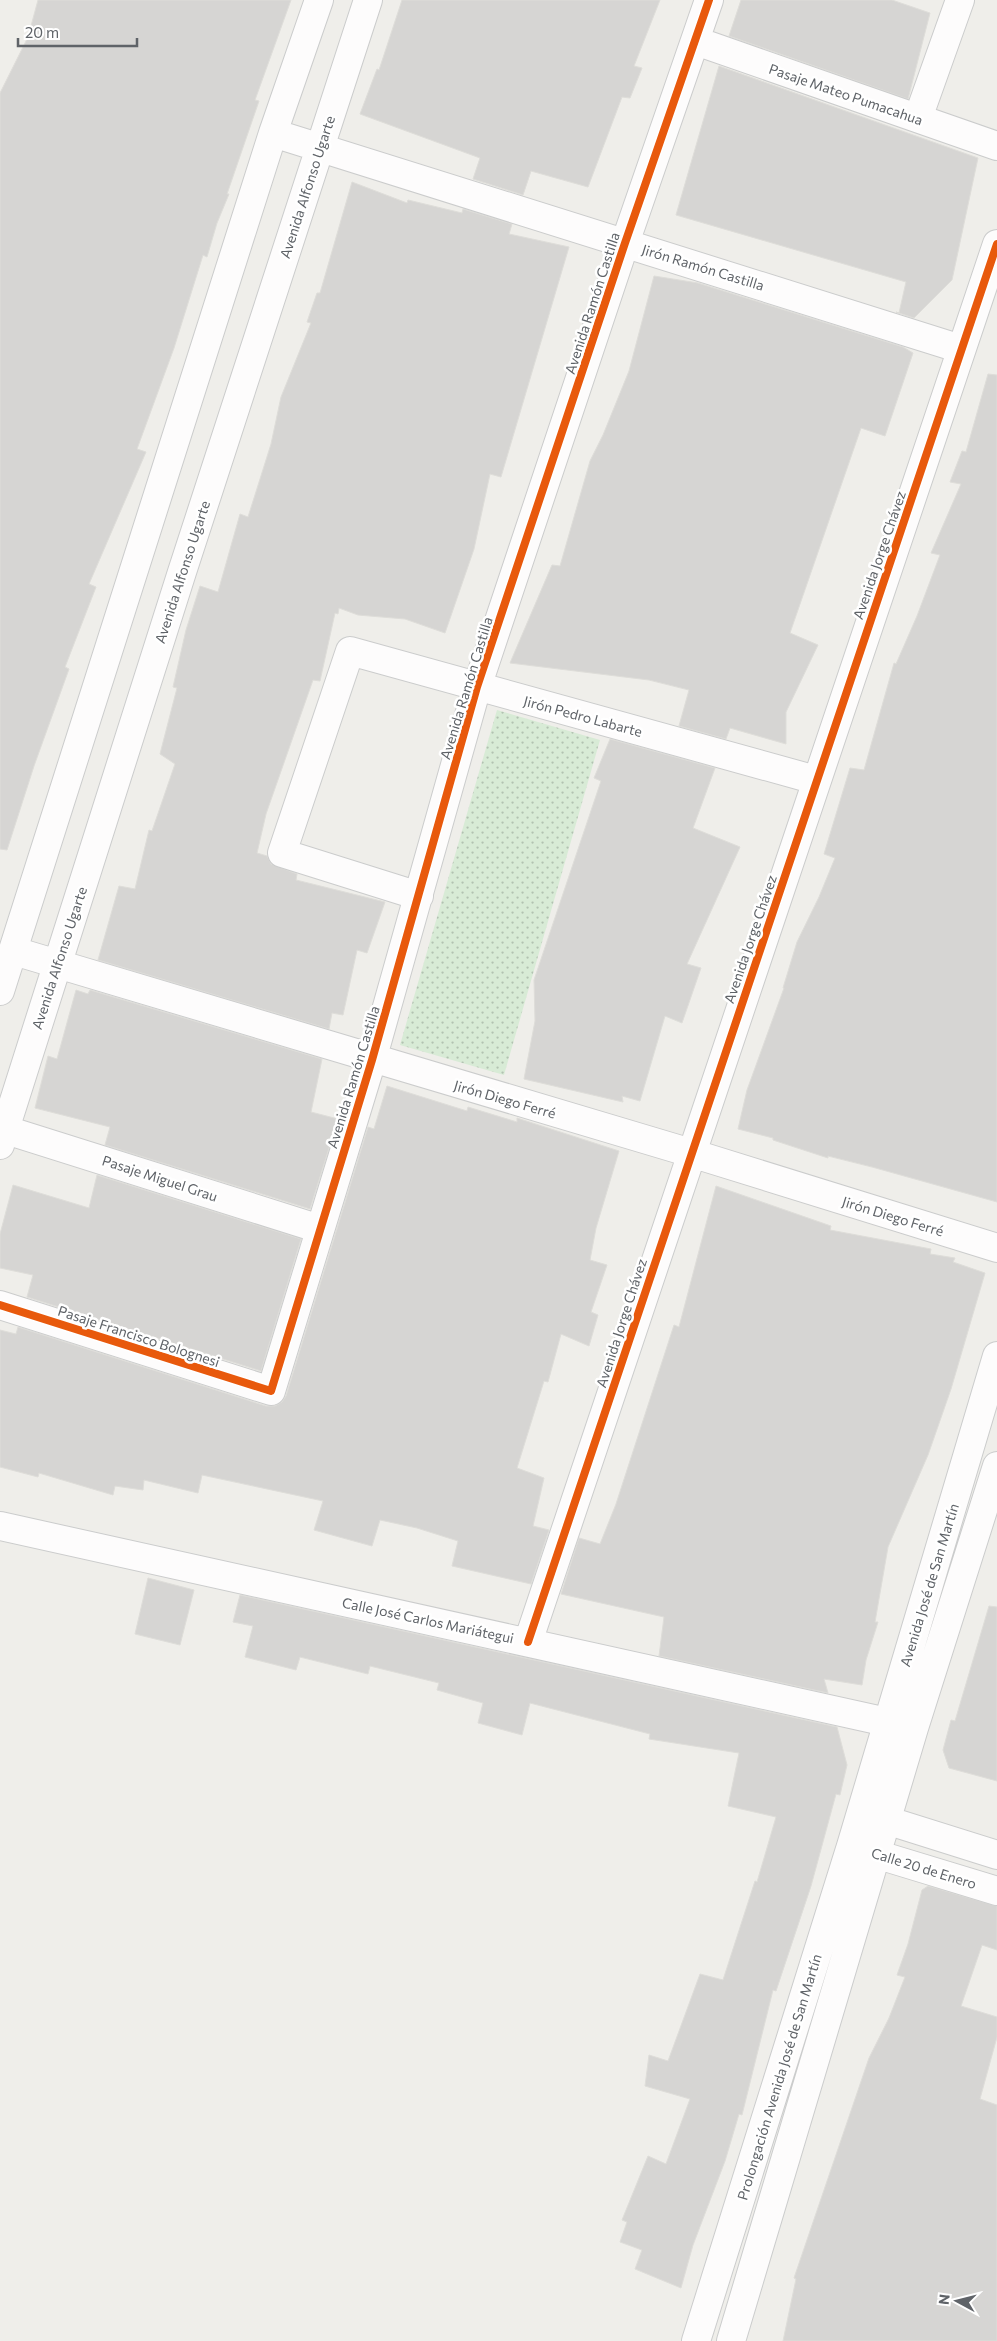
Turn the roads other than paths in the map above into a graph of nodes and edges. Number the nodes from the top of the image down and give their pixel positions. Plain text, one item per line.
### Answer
1 (319, 0) edge
2 (368, 0) edge
3 (710, 0) edge
4 (960, 0) edge
5 (696, 42) junction
6 (918, 118) junction
7 (273, 133) junction
8 (997, 146) edge
9 (320, 148) junction
10 (625, 243) junction
11 (997, 244) edge
12 (986, 315) edge
13 (961, 348) junction
14 (477, 688) junction
15 (816, 780) junction
16 (419, 896) junction
17 (14, 951) junction
18 (57, 964) junction
19 (0, 991) edge
20 (372, 1060) junction
21 (2, 1134) edge
22 (691, 1153) junction
23 (320, 1229) junction
24 (997, 1248) edge
25 (0, 1305) edge
26 (997, 1356) edge
27 (271, 1391) joint
28 (997, 1466) edge
29 (0, 1526) edge
30 (528, 1642) junction
31 (901, 1725) junction
32 (861, 1813) junction
33 (887, 1820) junction
34 (851, 1846) junction
35 (877, 1853) junction
36 (997, 1855) edge
37 (997, 1892) edge
38 (696, 2341) edge
39 (731, 2341) edge

1 - 7 street
2 - 9 street, Avenida Alfonso Ugarte
3 - 5 street, Avenida Ramón Castilla
4 - 6 street
5 - 6 street, Pasaje Mateo Pumacahua
5 - 10 street, Avenida Ramón Castilla
6 - 8 street, Pasaje Mateo Pumacahua
7 - 9 street, Jirón Ramón Castilla
7 - 17 street
9 - 10 street, Jirón Ramón Castilla
9 - 18 street, Avenida Alfonso Ugarte
10 - 13 street, Jirón Ramón Castilla
10 - 14 street, Avenida Ramón Castilla
11 - 12 street, Avenida Jorge Chávez
12 - 13 street, Avenida Jorge Chávez
13 - 15 street, Avenida Jorge Chávez
14 - 15 street, Jirón Pedro Labarte
14 - 16 street, Avenida Ramón Castilla
14 - 16 street, Jirón Pedro Labarte
15 - 22 street, Avenida Jorge Chávez
16 - 20 street, Avenida Ramón Castilla
17 - 18 street, Jirón Diego Ferré
17 - 19 street
18 - 20 street, Jirón Diego Ferré
18 - 21 street, Avenida Alfonso Ugarte
20 - 22 street, Jirón Diego Ferré
20 - 23 street, Avenida Ramón Castilla
21 - 23 street, Pasaje Miguel Grau
22 - 24 street, Jirón Diego Ferré
22 - 30 street, Avenida Jorge Chávez
23 - 27 street, Avenida Ramón Castilla
25 - 27 street, Pasaje Francisco Bolognesi
26 - 31 street, Avenida José de San Martín
28 - 31 street, Avenida José de San Martín
29 - 30 street, Calle José Carlos Mariátegui
30 - 31 street, Calle José Carlos Mariátegui
31 - 32 street, Avenida José de San Martín
31 - 33 street, Avenida José de San Martín
32 - 33 street
32 - 34 street, Prolongación Avenida José de San Martín
33 - 35 street, Prolongación Avenida José de San Martín
33 - 36 street
34 - 35 street, Calle 20 de Enero
34 - 38 street, Prolongación Avenida José de San Martín
35 - 37 street, Calle 20 de Enero
35 - 39 street, Prolongación Avenida José de San Martín

